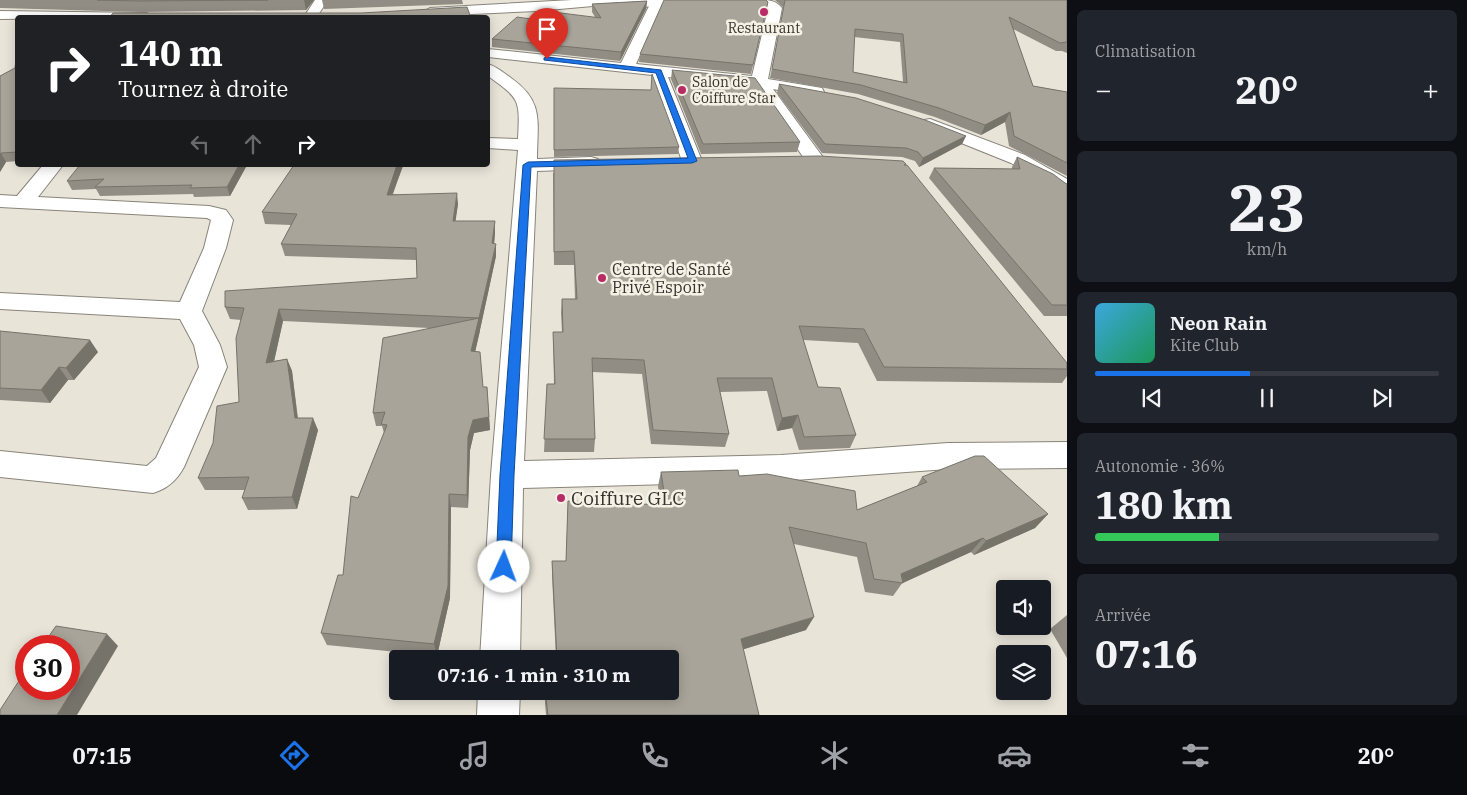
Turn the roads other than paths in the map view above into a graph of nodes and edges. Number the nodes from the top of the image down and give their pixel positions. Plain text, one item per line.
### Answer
1 (322, 0) edge
2 (615, 0) edge
3 (676, 0) edge
4 (765, 0) edge
5 (658, 2) junction
6 (538, 3) edge
7 (420, 12) edge
8 (0, 15) edge
9 (15, 15) edge
10 (311, 15) edge
11 (486, 15) edge
12 (0, 23) edge
13 (15, 23) edge
14 (490, 53) edge
15 (626, 68) junction
16 (490, 70) edge
17 (658, 71) junction
18 (759, 82) junction
19 (831, 96) edge
20 (919, 121) edge
21 (490, 144) edge
22 (527, 155) junction
23 (796, 160) edge
24 (669, 161) edge
25 (612, 163) edge
26 (51, 167) edge
27 (1067, 188) edge
28 (0, 201) edge
29 (22, 203) junction
30 (0, 301) edge
31 (189, 311) junction
32 (1067, 456) edge
33 (0, 464) edge
34 (507, 475) junction
35 (500, 650) edge
36 (499, 700) edge
37 (498, 715) edge

1 - 10 street
2 - 6 street
3 - 5 street
4 - 18 street
5 - 11 street
5 - 15 street
6 - 7 street
8 - 9 street
12 - 13 street
14 - 15 street
15 - 17 street
16 - 22 street
17 - 18 street
17 - 24 street
18 - 19 street
18 - 23 street
20 - 27 street
21 - 22 street
22 - 25 street
22 - 34 street
26 - 29 street
28 - 29 street
29 - 31 street
30 - 31 street
31 - 33 street
32 - 34 street
34 - 35 street
36 - 37 street

